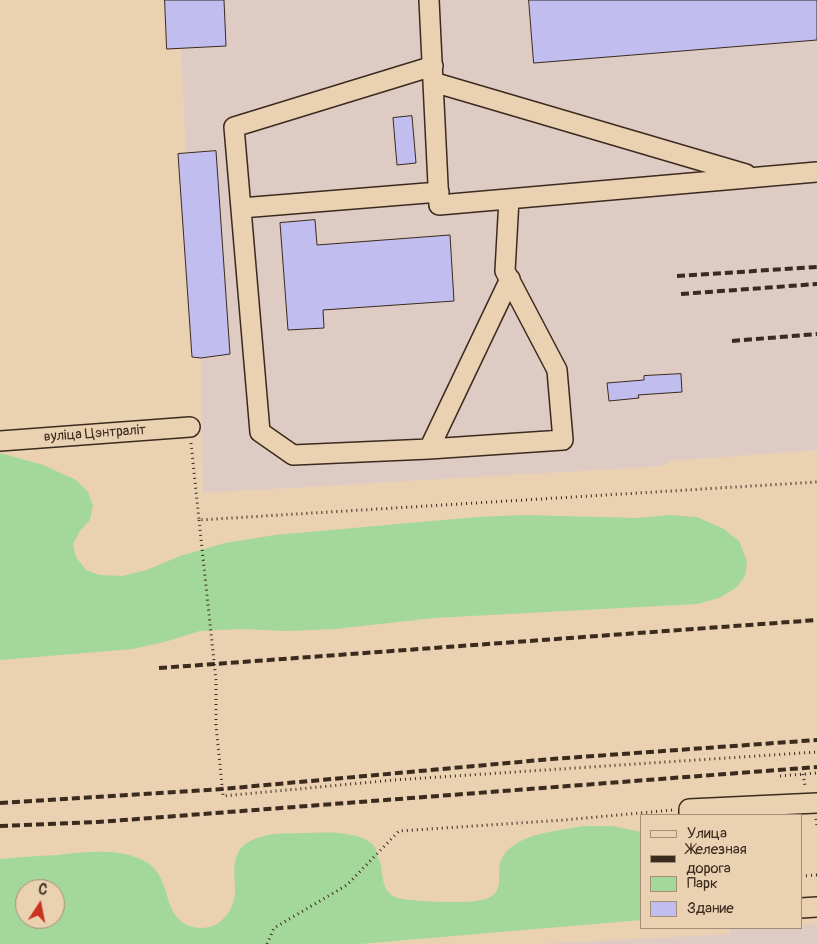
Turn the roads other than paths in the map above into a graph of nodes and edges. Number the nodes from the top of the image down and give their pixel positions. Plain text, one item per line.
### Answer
1 (429, 0) edge
2 (433, 74) junction
3 (817, 172) edge
4 (757, 177) junction
5 (439, 192) junction
6 (509, 199) junction
7 (241, 208) junction
8 (510, 279) junction
9 (190, 427) road end
10 (0, 441) edge
11 (429, 449) junction
12 (817, 803) edge
13 (689, 812) edge
14 (802, 908) edge
15 (817, 908) edge

1 - 2 street
2 - 4 street
2 - 5 street
2 - 7 street
3 - 4 street
4 - 6 street
5 - 6 street
5 - 7 street
6 - 8 street
7 - 11 street
8 - 11 street
8 - 11 street
9 - 10 street, вуліца Цэнтраліт
12 - 13 street
14 - 15 street

